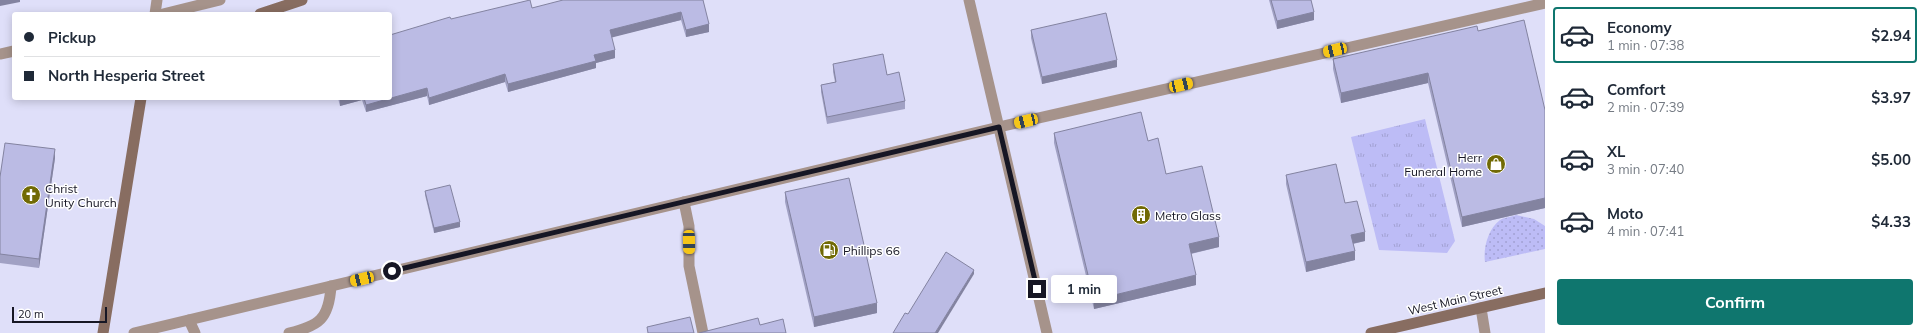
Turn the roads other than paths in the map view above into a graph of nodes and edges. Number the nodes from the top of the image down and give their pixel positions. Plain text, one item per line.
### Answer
1 (157, 0) edge
2 (220, 0) edge
3 (302, 0) edge
4 (969, 0) edge
5 (1545, 3) edge
6 (155, 12) edge
7 (171, 12) edge
8 (266, 12) edge
9 (12, 51) edge
10 (0, 54) edge
11 (141, 100) edge
12 (999, 127) junction
13 (684, 202) junction
14 (331, 286) junction
15 (1545, 293) edge
16 (1481, 308) junction
17 (189, 320) junction
18 (1377, 332) edge
19 (103, 333) edge
20 (134, 333) edge
21 (195, 333) edge
22 (288, 333) edge
23 (703, 333) edge
24 (1047, 333) edge
25 (1484, 333) edge

1 - 6 street
2 - 7 street
3 - 8 main road
4 - 12 street
5 - 12 street
9 - 10 street
11 - 19 main road
12 - 13 street
12 - 24 street
13 - 14 street
13 - 23 street
14 - 17 street
14 - 22 street
15 - 16 main road, West Main Street
16 - 18 main road, West Main Street
16 - 25 street
17 - 20 street
17 - 21 street

